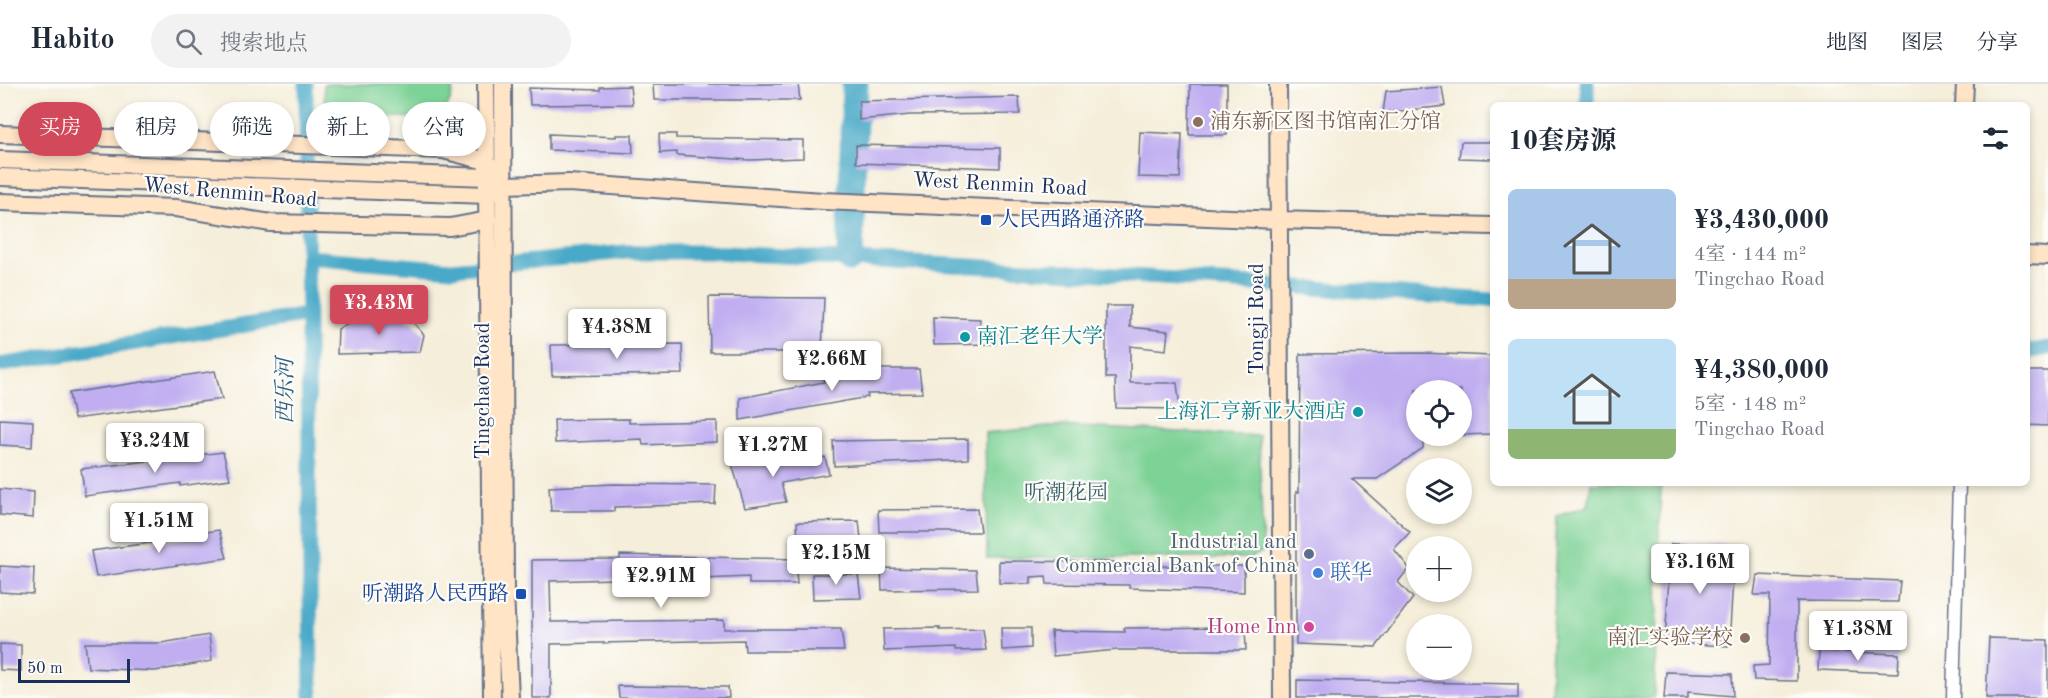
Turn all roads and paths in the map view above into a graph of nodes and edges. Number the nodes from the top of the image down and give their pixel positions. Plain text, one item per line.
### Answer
1 (486, 84) edge
2 (503, 84) edge
3 (1278, 84) edge
4 (1965, 84) edge
5 (1964, 102) edge
6 (0, 134) edge
7 (0, 160) edge
8 (487, 169) junction
9 (0, 177) edge
10 (505, 185) junction
11 (487, 195) junction
12 (0, 202) edge
13 (488, 220) junction
14 (1279, 220) junction
15 (1490, 225) edge
16 (2030, 255) edge
17 (2048, 256) edge
18 (1959, 486) edge
19 (492, 698) edge
20 (510, 698) edge
21 (1282, 698) edge
22 (1953, 698) edge

1 - 8 street, Tingchao Road
2 - 10 street, Tingchao Road
3 - 14 street, Tongji Road
4 - 5 street
6 - 8 street, West Renmin Road
7 - 8 street, West Renmin Road
8 - 10 street, West Renmin Road
8 - 11 street, Tingchao Road
9 - 11 street, West Renmin Road
10 - 11 street, West Renmin Road
10 - 13 street
10 - 14 street, West Renmin Road
10 - 20 street, Tingchao Road
11 - 13 street, Tingchao Road
12 - 13 street, West Renmin Road
13 - 19 street, Tingchao Road
14 - 15 street, West Renmin Road
14 - 21 street, Tongji Road
16 - 17 street
18 - 22 street

